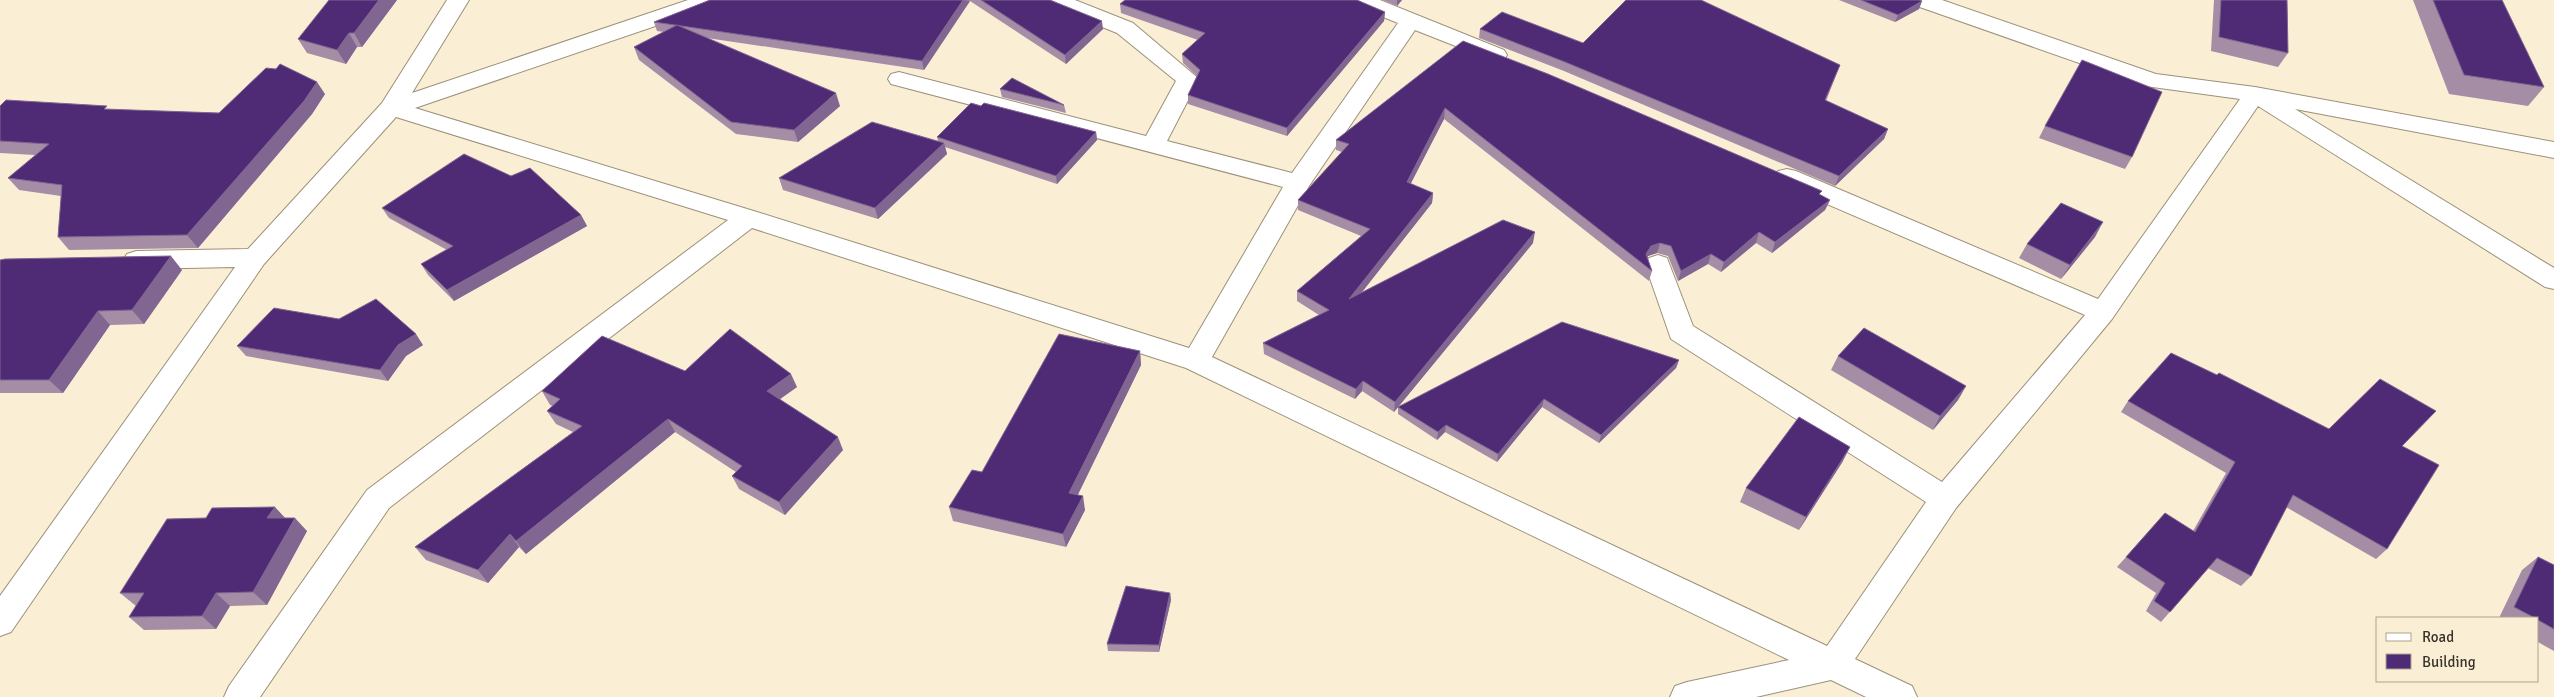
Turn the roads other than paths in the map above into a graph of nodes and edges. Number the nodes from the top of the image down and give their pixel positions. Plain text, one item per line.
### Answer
1 (458, 0) edge
2 (709, 0) edge
3 (1056, 0) edge
4 (1361, 0) edge
5 (1922, 0) edge
6 (1960, 6) edge
7 (1410, 22) junction
8 (1518, 64) edge
9 (899, 79) dead end
10 (2255, 94) junction
11 (391, 108) junction
12 (1153, 145) junction
13 (2554, 150) edge
14 (1765, 168) edge
15 (1298, 183) junction
16 (748, 218) junction
17 (255, 258) junction
18 (108, 260) edge
19 (1658, 264) dead end
20 (2554, 280) edge
21 (2103, 312) junction
22 (1196, 361) junction
23 (1945, 499) junction
24 (0, 622) edge
25 (1833, 664) junction
26 (241, 697) edge
27 (1687, 697) edge
28 (1900, 697) edge

1 - 11 street
2 - 11 street
3 - 12 street
4 - 7 street
5 - 6 street
6 - 10 street
7 - 8 street
7 - 15 street
9 - 12 street
10 - 13 street
10 - 20 street
10 - 21 street
11 - 16 street
11 - 17 street
12 - 15 street
14 - 21 street
15 - 22 street
16 - 22 street
16 - 26 street
17 - 18 street
17 - 24 street
19 - 23 street
21 - 23 street
22 - 25 street
23 - 25 street
25 - 27 street
25 - 28 street

